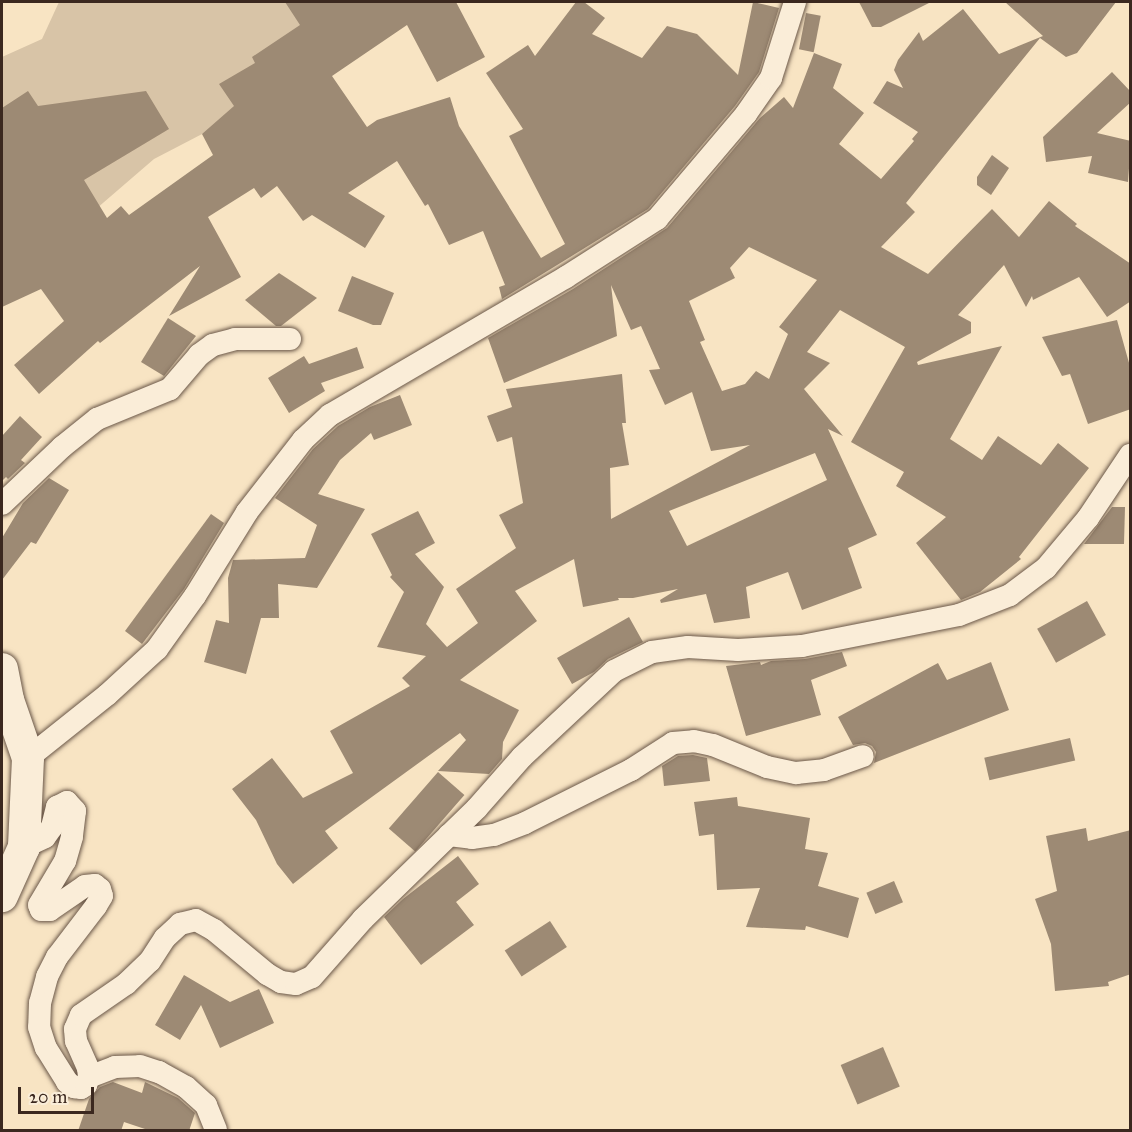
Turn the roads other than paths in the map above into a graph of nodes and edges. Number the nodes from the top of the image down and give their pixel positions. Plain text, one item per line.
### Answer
1 (795, 2) edge
2 (290, 339) dead end
3 (1131, 455) edge
4 (2, 504) edge
5 (2, 669) edge
6 (863, 756) dead end
7 (28, 758) junction
8 (449, 835) junction
9 (24, 847) junction
10 (2, 896) edge
11 (89, 1077) junction
12 (216, 1131) edge

1 - 7 street
2 - 4 street
3 - 8 street
5 - 7 main road
6 - 8 street
7 - 9 main road
8 - 11 street
9 - 10 main road
9 - 11 street
11 - 12 street

